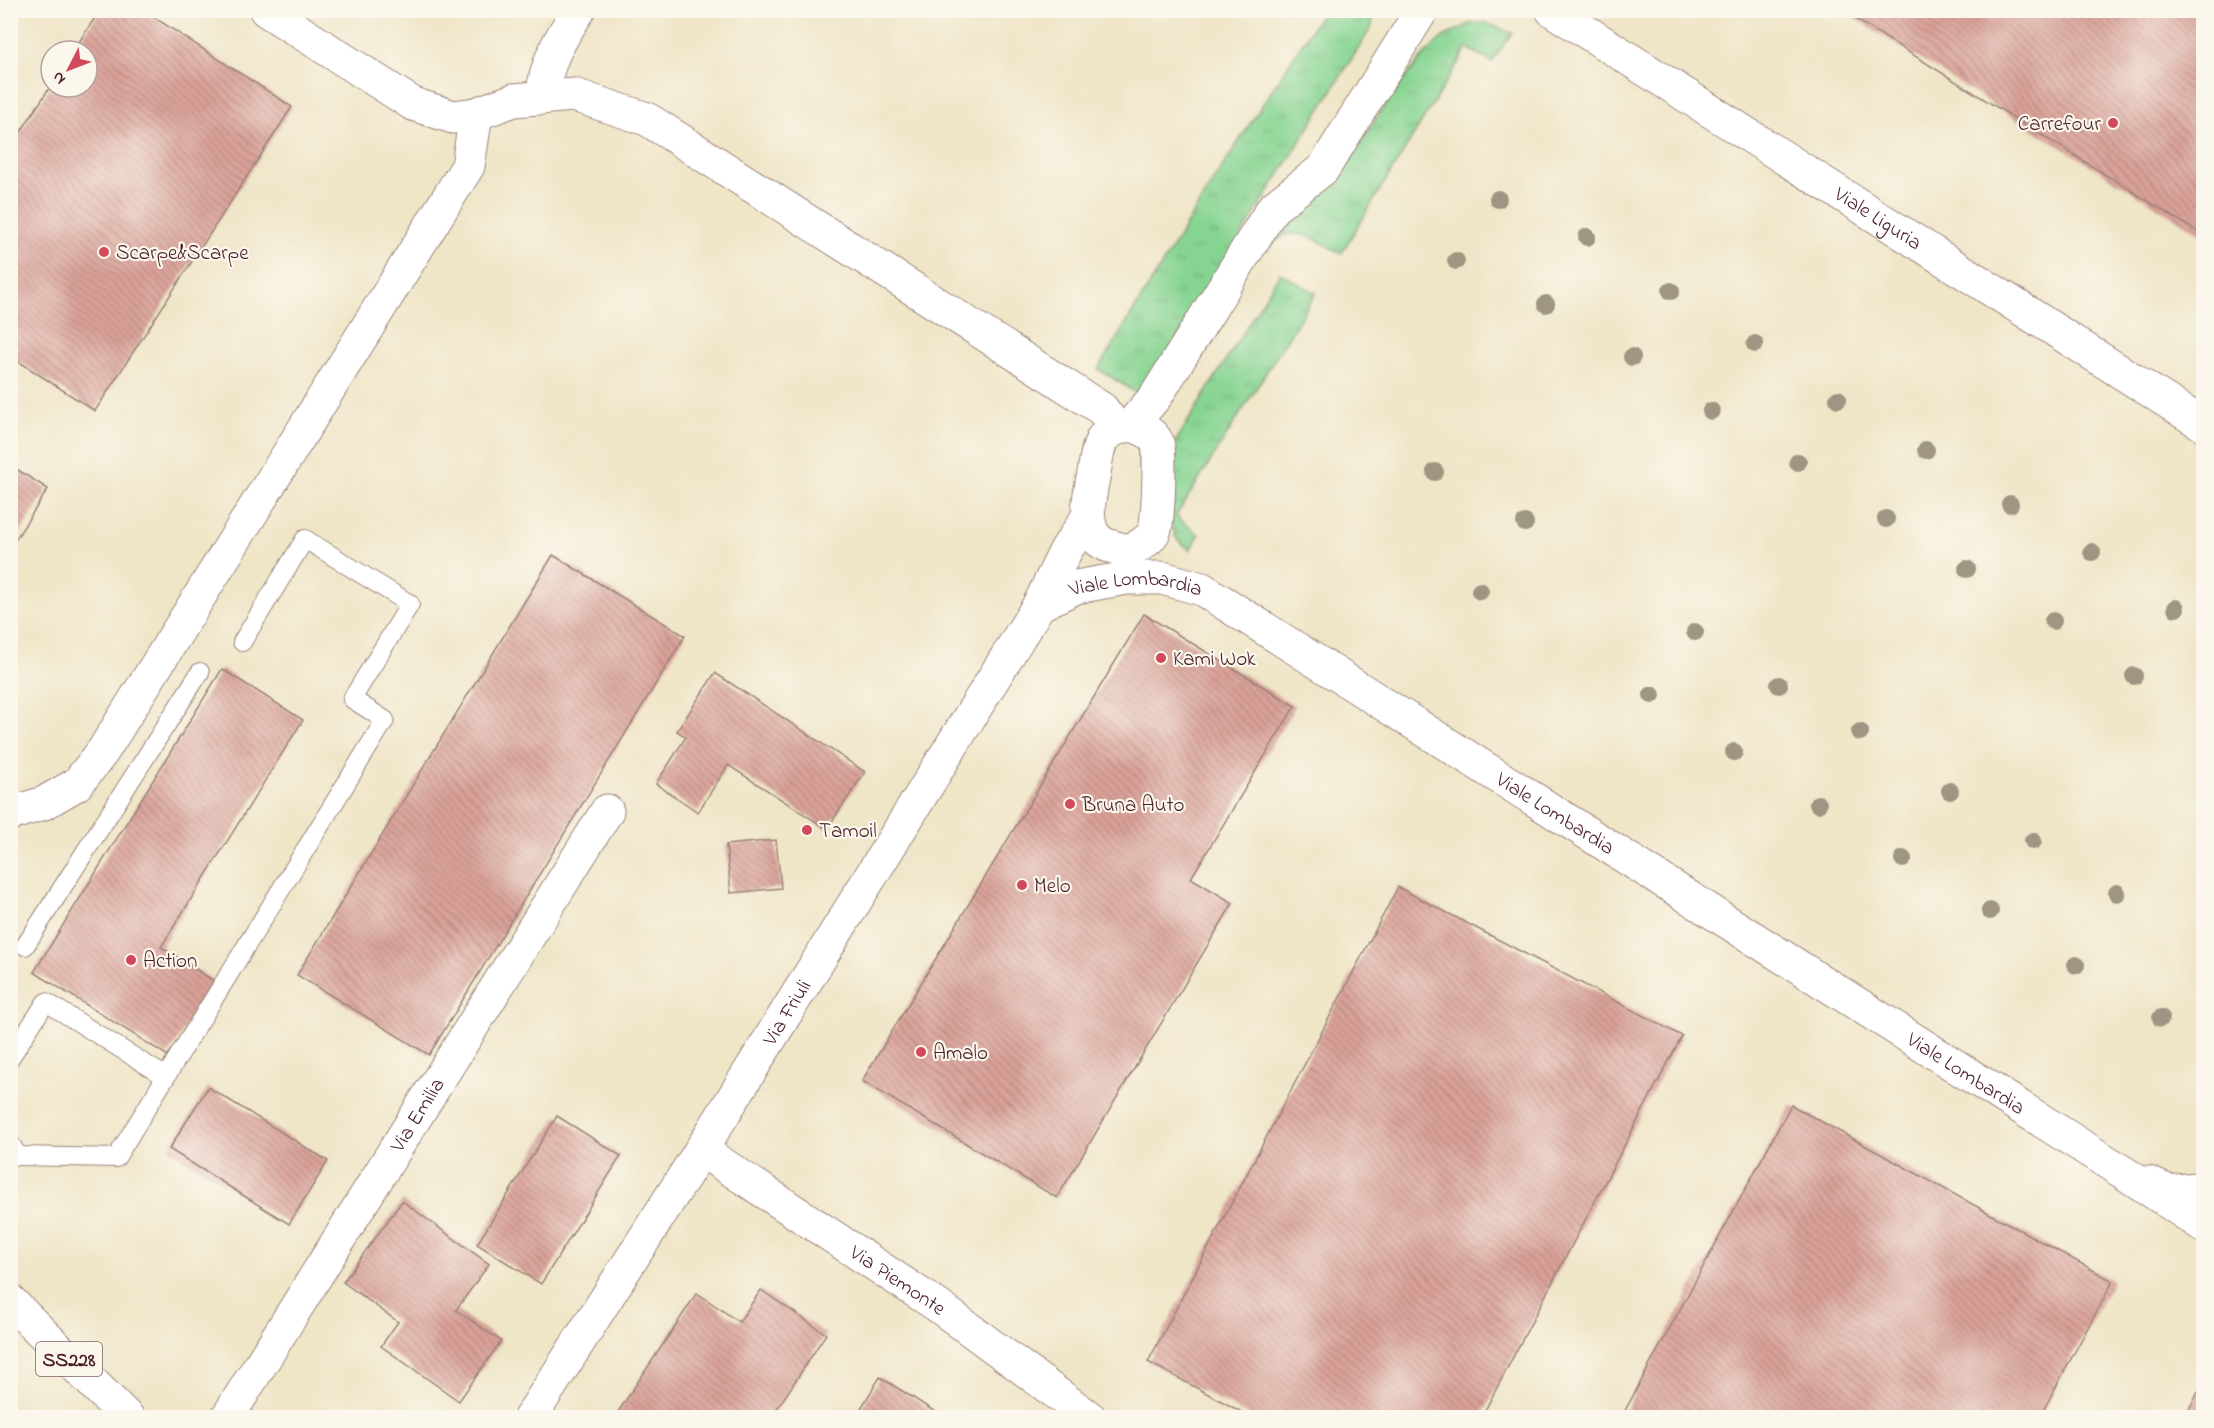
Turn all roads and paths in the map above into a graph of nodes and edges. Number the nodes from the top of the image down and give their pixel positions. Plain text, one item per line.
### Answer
1 (267, 10) edge
2 (579, 10) edge
3 (1422, 10) edge
4 (1552, 10) edge
5 (542, 98) junction
6 (476, 114) junction
7 (2204, 425) edge
8 (1124, 426) junction
9 (1087, 518) junction
10 (1116, 548) junction
11 (1162, 578) junction
12 (1039, 605) junction
13 (242, 642) dead end
14 (200, 672) dead end
15 (607, 811) dead end
16 (10, 814) edge
17 (25, 946) dead end
18 (10, 1058) edge
19 (166, 1077) junction
20 (701, 1150) junction
21 (13, 1154) edge
22 (2129, 1176) junction
23 (2204, 1188) edge
24 (2204, 1226) edge
25 (10, 1301) edge
26 (1089, 1417) edge
27 (128, 1418) edge
28 (227, 1418) edge
29 (530, 1418) edge

1 - 6 street
2 - 5 street
3 - 8 street
4 - 7 street, Viale Liguria
5 - 6 street
5 - 8 street
6 - 16 street
8 - 9 street
8 - 10 street, Viale Lombardia
9 - 10 street
9 - 12 street
10 - 11 street
10 - 12 street, Viale Lombardia
11 - 12 street, Viale Lombardia
11 - 22 street, Viale Lombardia
12 - 20 street, Via Friuli
13 - 19 lane
14 - 17 lane
15 - 28 street, Via Emilia
18 - 19 lane
19 - 21 lane
20 - 26 street, Via Piemonte
20 - 29 street, Via Friuli
22 - 23 street
22 - 24 street
25 - 27 street, SS228

